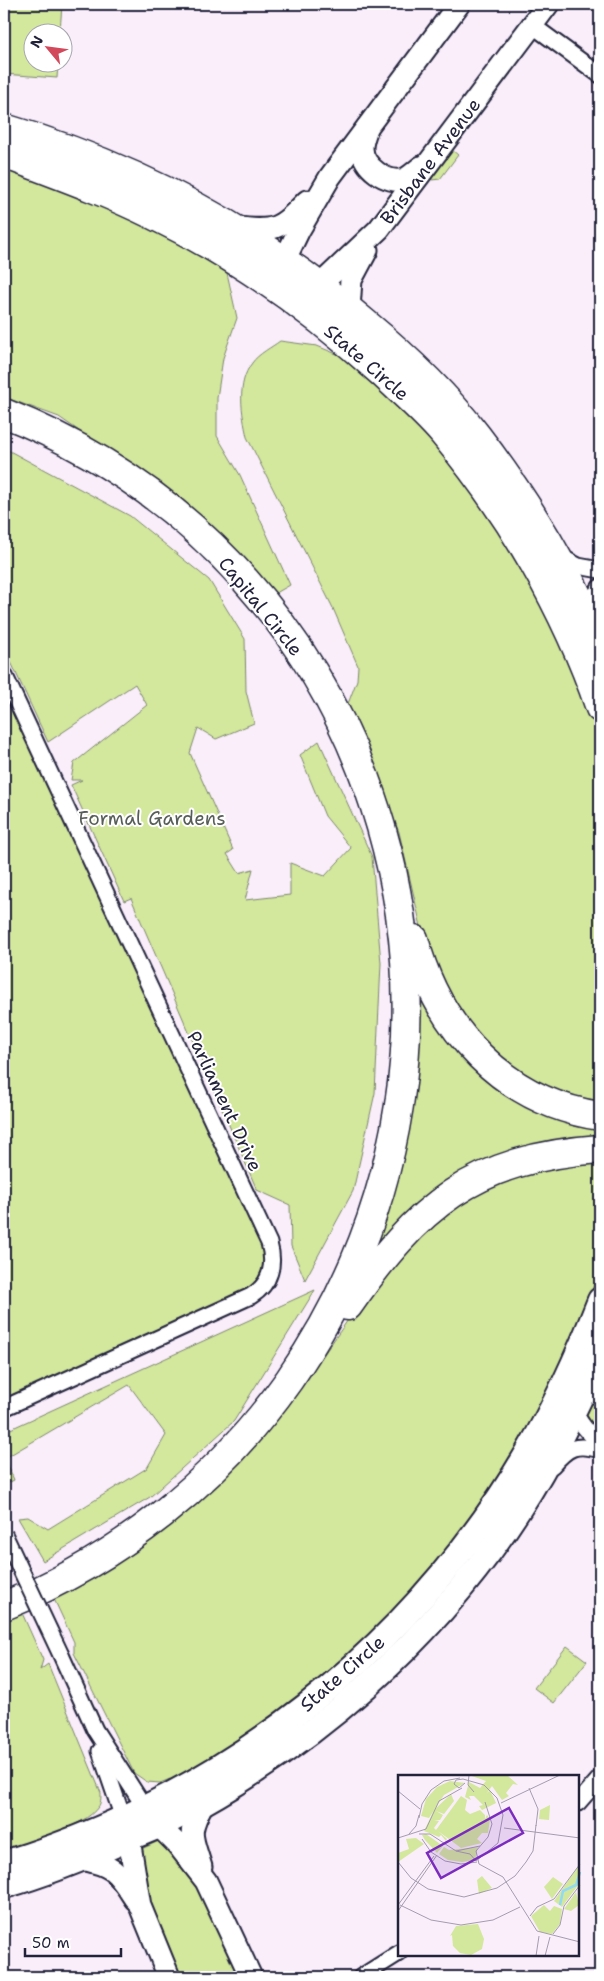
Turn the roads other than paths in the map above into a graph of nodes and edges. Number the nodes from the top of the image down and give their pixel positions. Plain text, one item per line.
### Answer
1 (459, 4) edge
2 (548, 4) edge
3 (532, 25) junction
4 (600, 74) edge
5 (368, 126) junction
6 (4, 128) edge
7 (4, 154) edge
8 (430, 161) junction
9 (330, 177) junction
10 (231, 226) junction
11 (379, 228) junction
12 (284, 261) junction
13 (270, 285) junction
14 (318, 286) junction
15 (298, 305) junction
16 (348, 308) junction
17 (4, 413) edge
18 (555, 554) junction
19 (600, 570) edge
20 (600, 587) edge
21 (585, 610) junction
22 (592, 638) edge
23 (4, 674) edge
24 (600, 708) edge
25 (399, 898) junction
26 (600, 1116) edge
27 (600, 1149) edge
28 (600, 1300) edge
29 (600, 1355) edge
30 (574, 1362) junction
31 (583, 1400) edge
32 (4, 1408) edge
33 (263, 1415) junction
34 (542, 1425) junction
35 (600, 1444) edge
36 (600, 1450) edge
37 (529, 1493) junction
38 (4, 1533) edge
39 (4, 1606) edge
40 (95, 1730) junction
41 (600, 1778) edge
42 (579, 1802) edge
43 (204, 1803) junction
44 (139, 1823) junction
45 (82, 1859) junction
46 (4, 1863) edge
47 (206, 1881) junction
48 (4, 1886) edge
49 (140, 1906) junction
50 (398, 1953) edge
51 (169, 1977) edge
52 (251, 1977) edge
53 (361, 1977) edge

1 - 5 main road
2 - 3 main road, Brisbane Avenue
3 - 4 street
3 - 8 main road, Brisbane Avenue
5 - 8 main road
5 - 9 main road
6 - 10 highway, State Circle
7 - 13 highway, State Circle
8 - 11 main road, Brisbane Avenue
9 - 10 main road
9 - 12 main road
10 - 12 highway, State Circle
11 - 14 main road, Brisbane Avenue
11 - 16 main road
12 - 13 highway
12 - 14 highway, State Circle
13 - 15 highway, State Circle
14 - 15 highway, Brisbane Avenue
14 - 16 highway, State Circle
15 - 22 highway, State Circle
16 - 18 highway, State Circle
17 - 25 highway, Capital Circle
18 - 19 street
18 - 21 highway, State Circle
20 - 21 street
21 - 22 highway
22 - 24 highway, State Circle
23 - 32 street, Parliament Drive
25 - 26 highway
25 - 33 highway
27 - 33 highway
28 - 30 main road, State Circle
29 - 31 main road, State Circle
30 - 31 main road, State Circle
30 - 34 main road, State Circle
31 - 34 main road
31 - 35 street
31 - 37 main road, State Circle
33 - 39 highway
34 - 44 main road, State Circle
36 - 37 street
37 - 43 main road, State Circle
38 - 40 street, bridge
40 - 44 street
40 - 44 street
41 - 42 street
43 - 44 main road, State Circle
43 - 47 main road
44 - 45 main road, State Circle
44 - 46 main road, State Circle
44 - 47 main road
44 - 49 main road
45 - 48 main road, State Circle
45 - 49 main road
47 - 52 main road
49 - 51 main road
50 - 53 street

